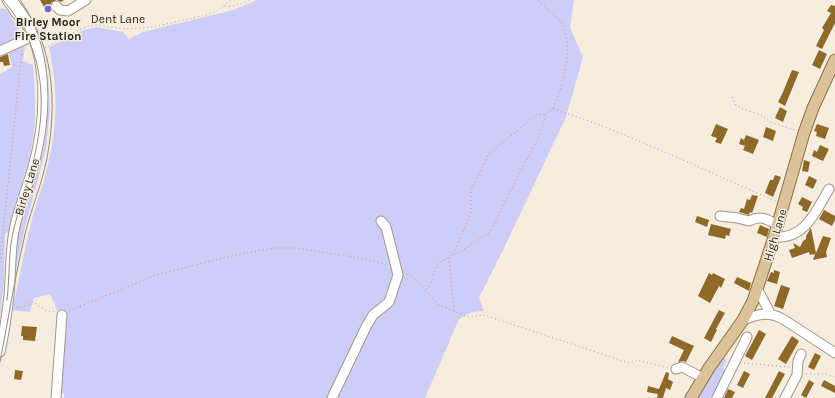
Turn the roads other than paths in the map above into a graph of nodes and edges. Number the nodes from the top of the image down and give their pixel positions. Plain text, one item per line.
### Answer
1 (6, 0) edge
2 (14, 0) edge
3 (86, 0) edge
4 (56, 6) dead end
5 (27, 23) junction
6 (33, 36) junction
7 (0, 51) edge
8 (835, 60) edge
9 (829, 189) dead end
10 (720, 216) dead end
11 (380, 221) dead end
12 (778, 224) junction
13 (774, 237) junction
14 (758, 290) junction
15 (770, 313) junction
16 (62, 315) road end
17 (743, 320) junction
18 (747, 337) dead end
19 (0, 352) edge
20 (835, 353) edge
21 (801, 354) dead end
22 (676, 368) road end
23 (703, 378) junction
24 (56, 398) edge
25 (332, 398) edge
26 (691, 398) edge
27 (716, 398) edge
28 (785, 398) edge

1 - 5 street, Birley Lane
2 - 5 street, Birley Lane
3 - 4 street
5 - 6 street, Birley Lane
6 - 7 street
6 - 19 street, Birley Lane
8 - 12 main road, High Lane
9 - 13 street
10 - 12 street
11 - 25 street
12 - 13 main road, High Lane
13 - 14 main road, High Lane
14 - 15 street
14 - 17 main road, High Lane
15 - 17 street
15 - 20 street
16 - 24 street
17 - 23 main road, High Lane
18 - 27 street
21 - 28 street
22 - 23 street
23 - 26 main road, High Lane

